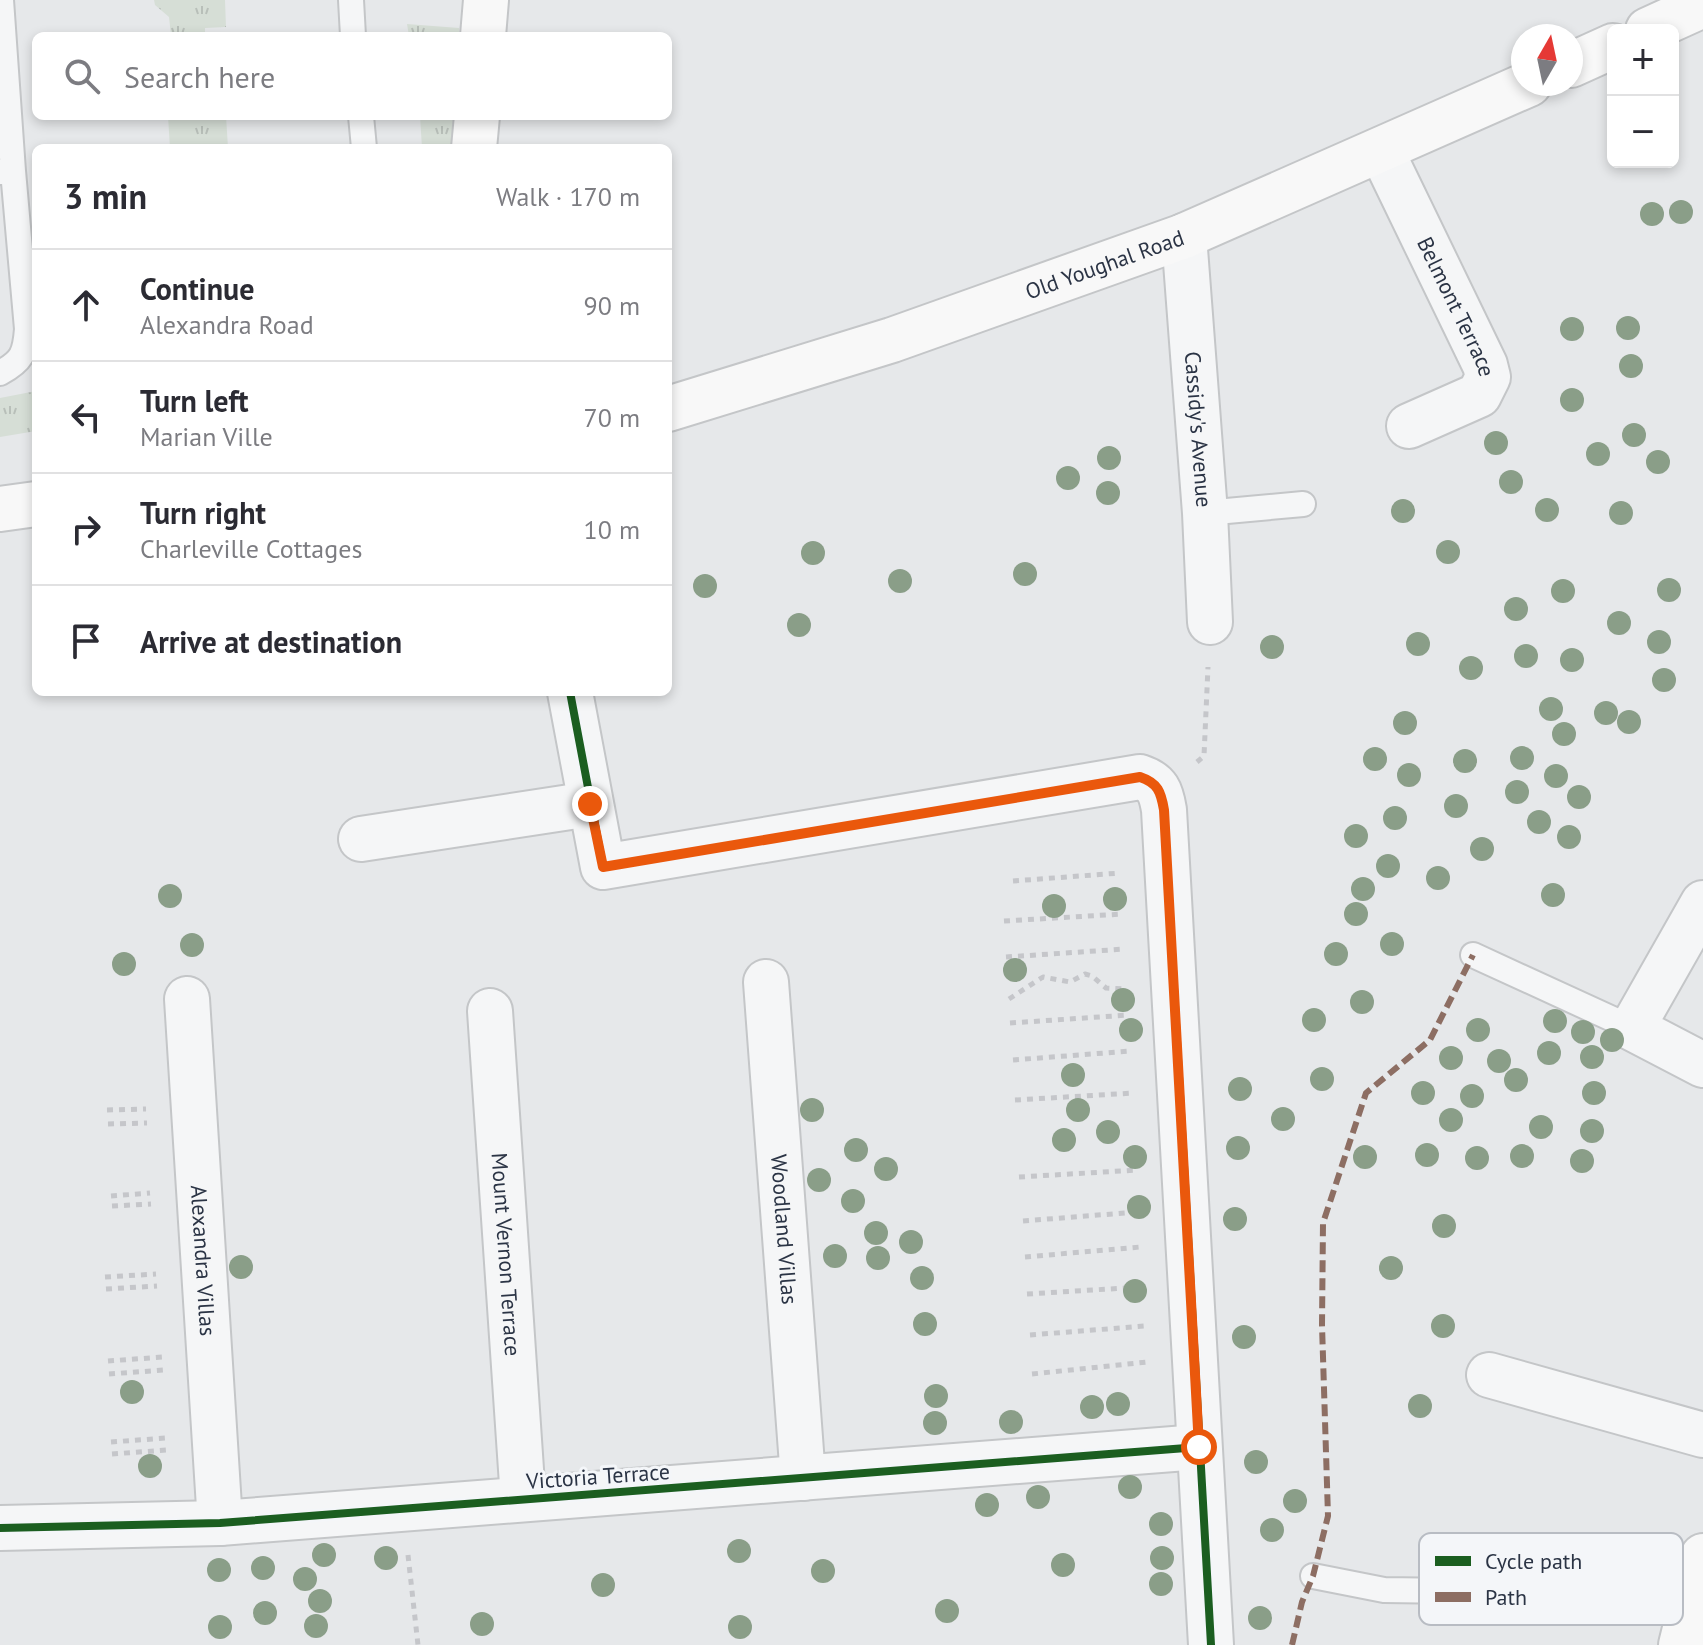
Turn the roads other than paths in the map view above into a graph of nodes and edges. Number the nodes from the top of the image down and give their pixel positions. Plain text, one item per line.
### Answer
1 (1, 0) edge
2 (351, 0) edge
3 (486, 0) edge
4 (1703, 5) edge
5 (1661, 24) edge
6 (353, 32) edge
7 (483, 32) edge
8 (1607, 49) edge
9 (1583, 60) edge
10 (1511, 92) edge
11 (361, 120) edge
12 (477, 120) edge
13 (364, 144) edge
14 (474, 144) edge
15 (1381, 150) junction
16 (6, 171) edge
17 (1184, 236) junction
18 (31, 328) edge
19 (0, 373) edge
20 (672, 408) edge
21 (1409, 426) dead end
22 (1303, 504) dead end
23 (32, 505) edge
24 (0, 509) edge
25 (1205, 513) junction
26 (1210, 622) dead end
27 (571, 696) edge
28 (590, 804) junction
29 (361, 839) dead end
30 (1703, 903) edge
31 (1473, 955) dead end
32 (766, 982) dead end
33 (187, 999) dead end
34 (490, 1011) dead end
35 (1632, 1028) junction
36 (1703, 1065) edge
37 (1489, 1375) dead end
38 (1703, 1435) edge
39 (1199, 1447) junction
40 (803, 1478) junction
41 (523, 1499) junction
42 (220, 1523) junction
43 (0, 1528) edge
44 (1700, 1567) edge
45 (1313, 1576) dead end
46 (1419, 1590) edge
47 (1211, 1645) edge
48 (1681, 1645) edge

1 - 16 lane
2 - 6 lane
3 - 7 street
4 - 5 street
8 - 9 street
10 - 15 street, Old Youghal Road
11 - 13 lane
12 - 14 street
15 - 17 street, Old Youghal Road
15 - 21 street, Belmont Terrace
16 - 18 lane
17 - 20 street, Old Youghal Road
17 - 25 street, Cassidy's Avenue
18 - 19 lane
22 - 25 lane
23 - 24 street
25 - 26 street, Cassidy's Avenue
27 - 28 street
28 - 29 street
28 - 39 street
30 - 35 street
31 - 35 lane
32 - 40 street, Woodland Villas
33 - 42 street, Alexandra Villas
34 - 41 street, Mount Vernon Terrace
35 - 36 street
37 - 38 street
39 - 40 street, Victoria Terrace
39 - 47 street
40 - 41 street, Victoria Terrace
41 - 42 street, Victoria Terrace
42 - 43 street, Victoria Terrace
44 - 48 street
45 - 46 lane

